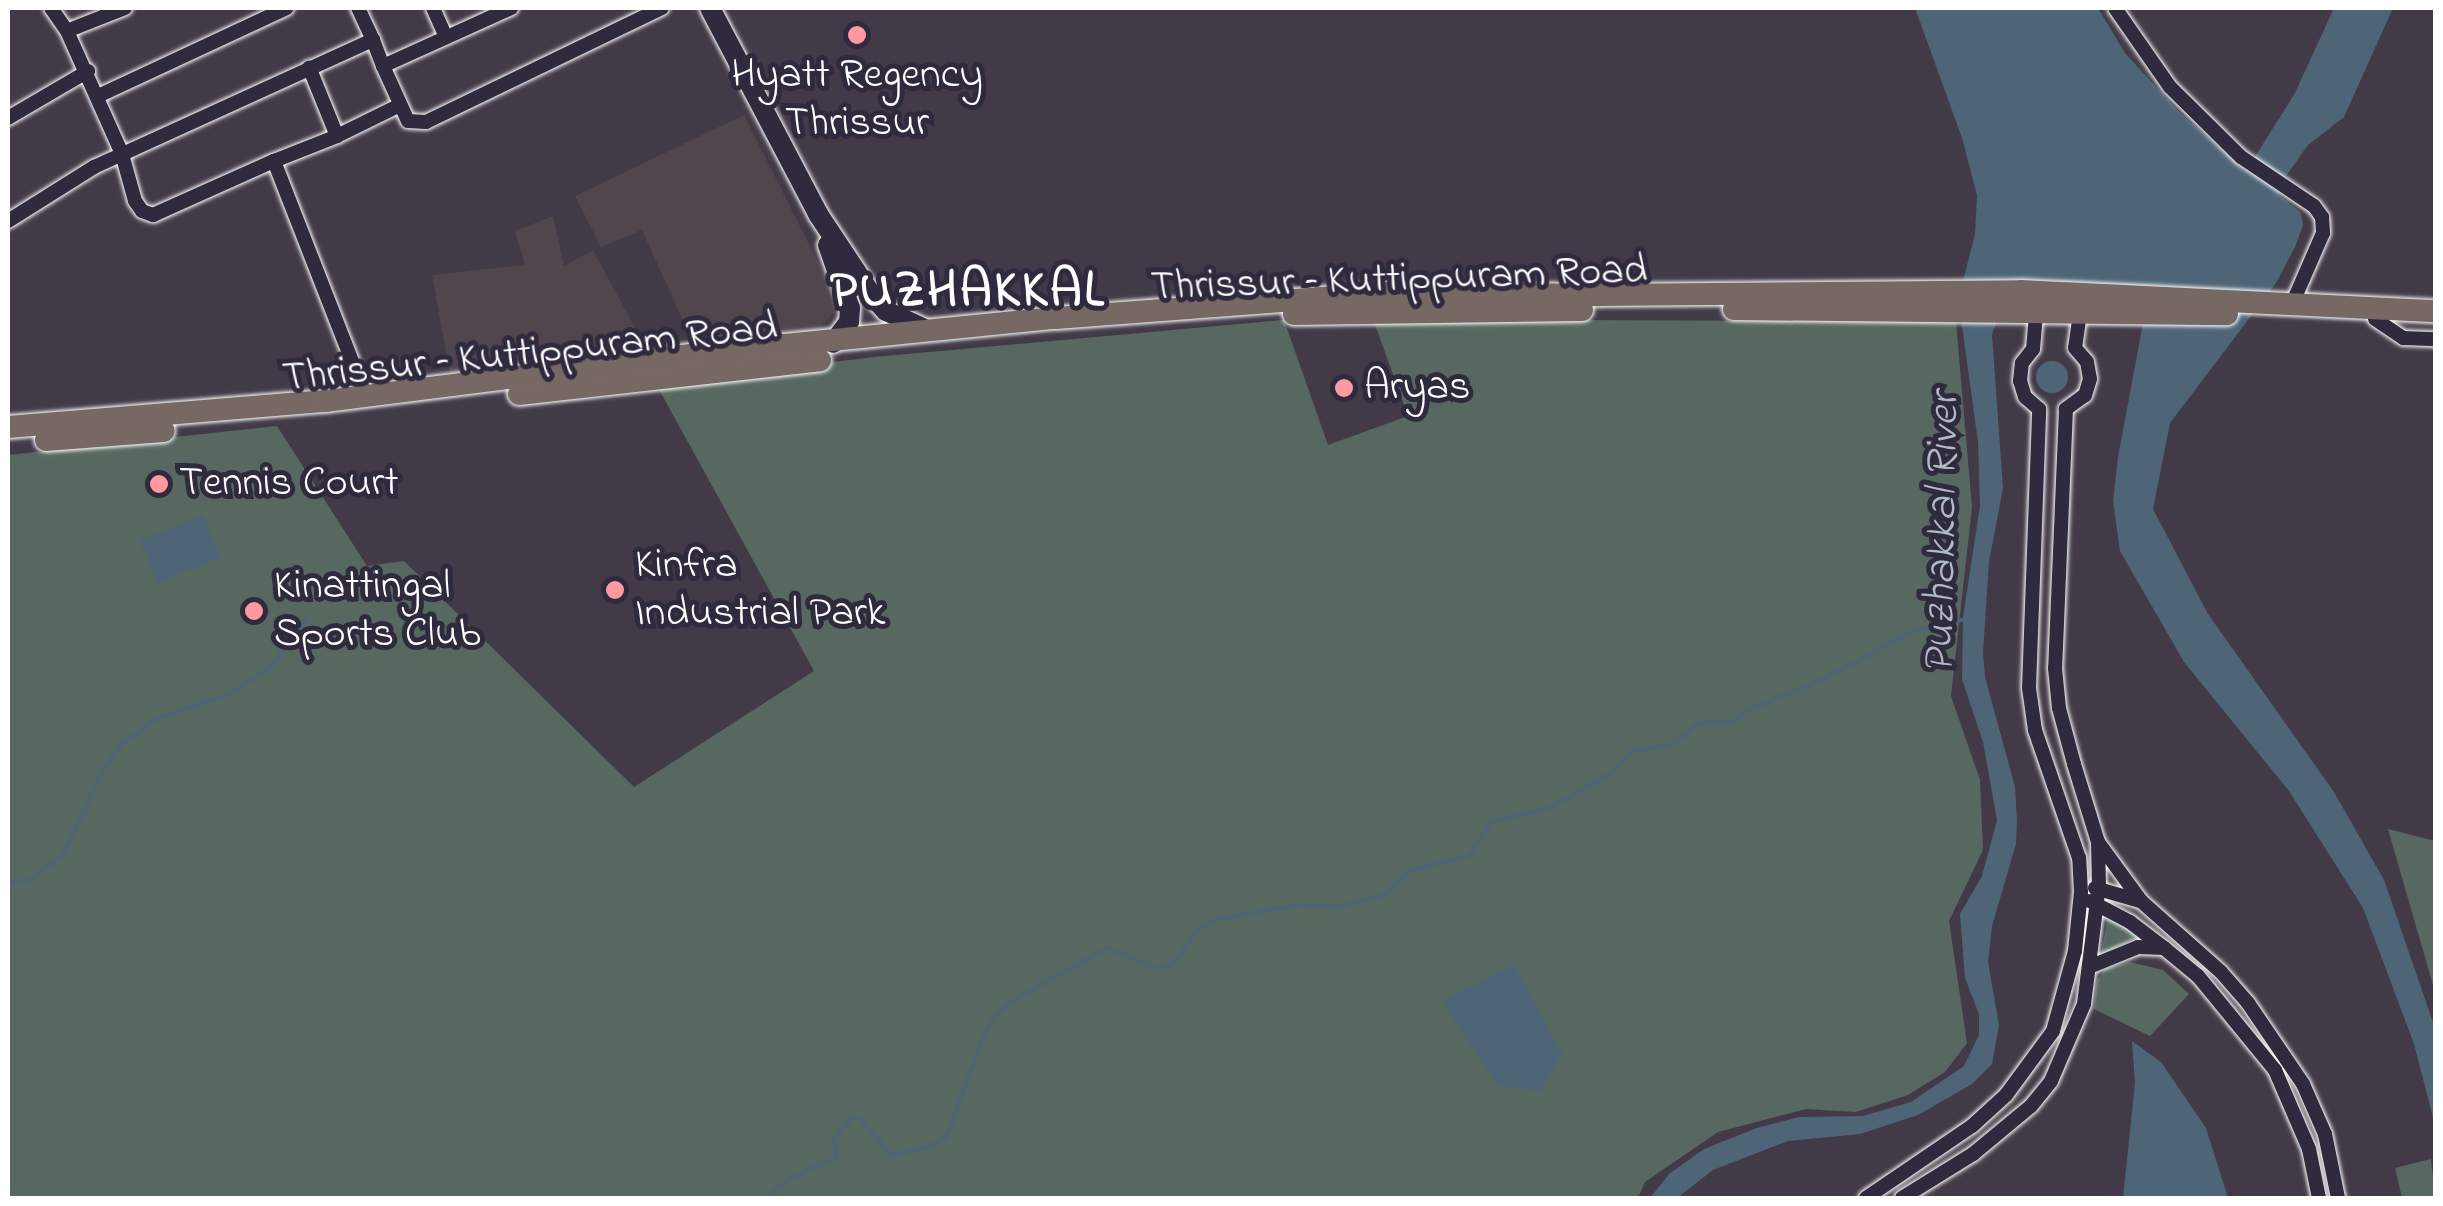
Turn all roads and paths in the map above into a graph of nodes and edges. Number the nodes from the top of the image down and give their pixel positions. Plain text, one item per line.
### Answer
1 (51, 8) edge
2 (124, 8) edge
3 (287, 8) edge
4 (358, 8) edge
5 (433, 8) edge
6 (511, 8) edge
7 (662, 8) edge
8 (710, 8) edge
9 (2116, 8) edge
10 (67, 31) junction
11 (446, 38) junction
12 (373, 40) junction
13 (383, 66) junction
14 (309, 68) junction
15 (88, 72) junction
16 (98, 96) junction
17 (398, 106) junction
18 (8, 118) edge
19 (338, 136) junction
20 (122, 154) junction
21 (274, 161) junction
22 (818, 214) junction
23 (8, 222) edge
24 (1331, 304) junction
25 (2025, 304) junction
26 (2132, 304) junction
27 (2436, 307) edge
28 (2290, 309) junction
29 (2080, 313) junction
30 (2375, 319) junction
31 (2436, 324) edge
32 (930, 332) junction
33 (2436, 339) edge
34 (833, 343) junction
35 (366, 396) junction
36 (8, 426) edge
37 (8, 442) edge
38 (2098, 842) junction
39 (2099, 886) junction
40 (2081, 892) junction
41 (2141, 901) junction
42 (2095, 906) junction
43 (2164, 948) junction
44 (2089, 967) junction
45 (1866, 1198) edge
46 (1902, 1198) edge
47 (2319, 1198) edge
48 (2338, 1198) edge

1 - 10 street
2 - 10 street
3 - 16 street
4 - 12 street
5 - 11 street
6 - 11 street
7 - 17 street
8 - 22 main road
9 - 28 street
10 - 15 street
11 - 13 street
12 - 13 street
12 - 14 street
13 - 17 street
14 - 19 street
14 - 20 street
15 - 16 street
15 - 18 street
16 - 20 street
17 - 19 street
19 - 21 street
20 - 21 street
20 - 23 street
21 - 35 street
22 - 32 main road
22 - 34 main road
24 - 25 main road, Thrissur – Kuttippuram Road
24 - 32 main road, Thrissur – Kuttippuram Road
24 - 37 main road, Thrissur – Kuttippuram Road
25 - 26 main road
25 - 29 main road, Thrissur – Kuttippuram Road
25 - 40 street
26 - 28 main road
26 - 28 main road
26 - 29 main road, Thrissur – Kuttippuram Road
27 - 28 main road
28 - 30 main road
29 - 38 street
30 - 31 main road
30 - 33 street
32 - 34 main road, Thrissur – Kuttippuram Road
34 - 35 main road, Thrissur – Kuttippuram Road
35 - 36 main road, Thrissur – Kuttippuram Road
38 - 39 street
38 - 41 street
39 - 40 street
39 - 41 street
39 - 42 street
40 - 42 street
40 - 45 street
41 - 48 street
42 - 43 street
42 - 44 street
43 - 44 street
43 - 47 street
44 - 46 street

